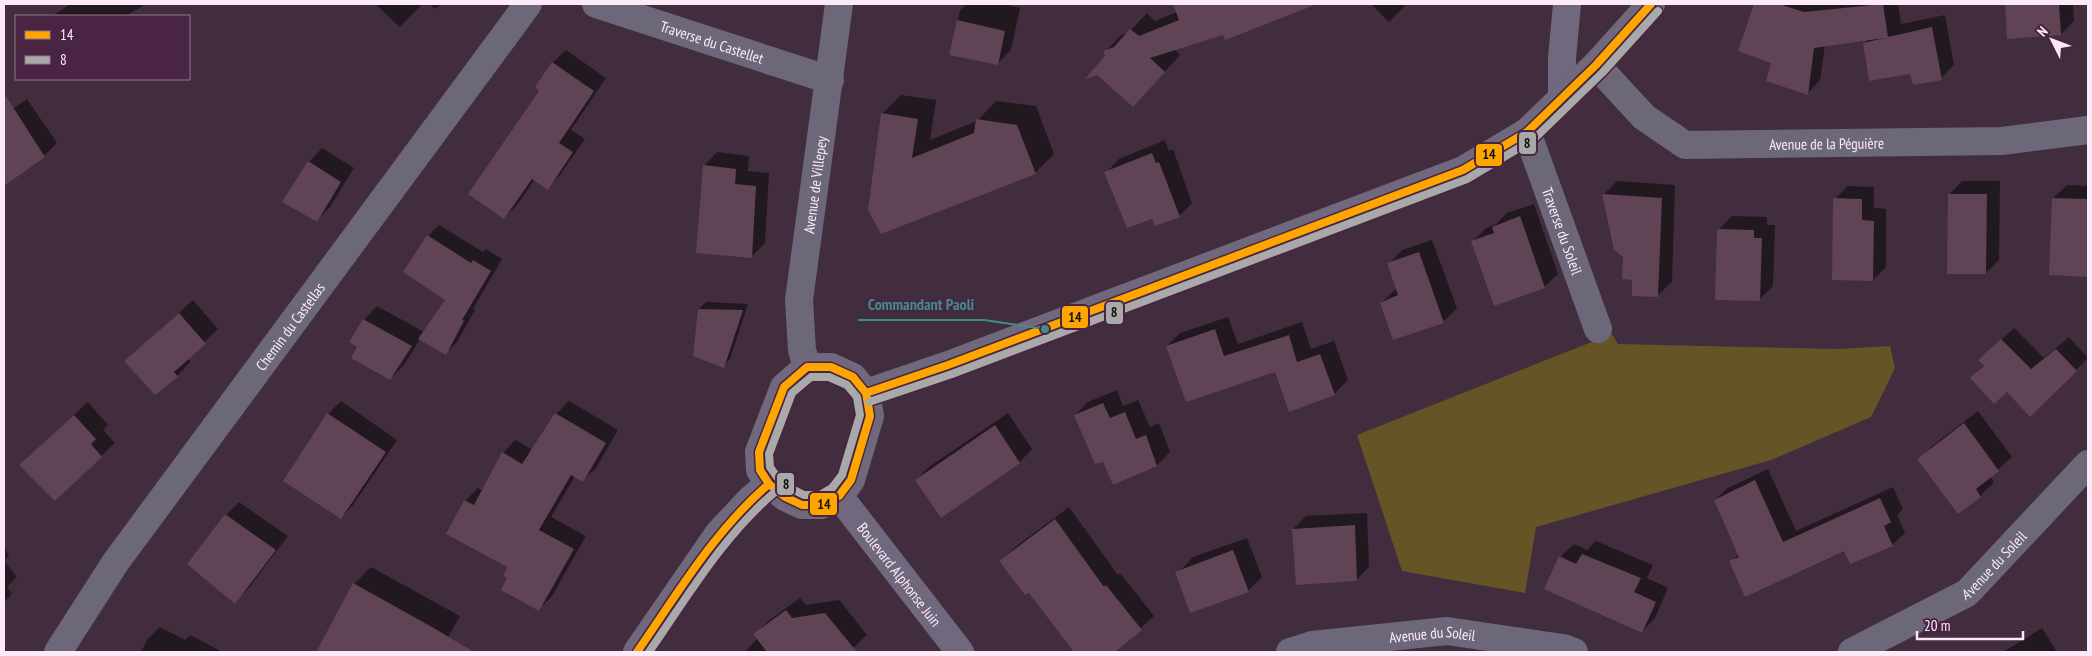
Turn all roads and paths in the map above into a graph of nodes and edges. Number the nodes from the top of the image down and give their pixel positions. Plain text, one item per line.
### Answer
1 (528, 4) edge
2 (596, 4) edge
3 (839, 4) edge
4 (1567, 4) edge
5 (1651, 4) edge
6 (1596, 65) junction
7 (830, 80) junction
8 (1562, 100) junction
9 (2088, 130) edge
10 (1527, 132) junction
11 (1598, 329) dead end
12 (807, 367) junction
13 (866, 393) junction
14 (2088, 464) edge
15 (769, 484) junction
16 (838, 496) junction
17 (58, 652) edge
18 (637, 652) edge
19 (960, 652) edge
20 (1290, 652) edge
21 (1574, 652) edge
22 (1852, 652) edge

1 - 17 street, Chemin du Castellas
2 - 7 street, Traverse du Castellet
3 - 7 street, Avenue de Villepey
4 - 8 street
5 - 6 street
6 - 8 street
6 - 9 street, Avenue de la Péguière
7 - 12 street, Avenue de Villepey
8 - 10 street
10 - 11 street, Traverse du Soleil
10 - 13 street
12 - 13 street
12 - 15 street
13 - 16 street
14 - 22 street, Avenue du Soleil
15 - 16 street
15 - 18 street
16 - 19 street, Boulevard Alphonse Juin
20 - 21 street, Avenue du Soleil

